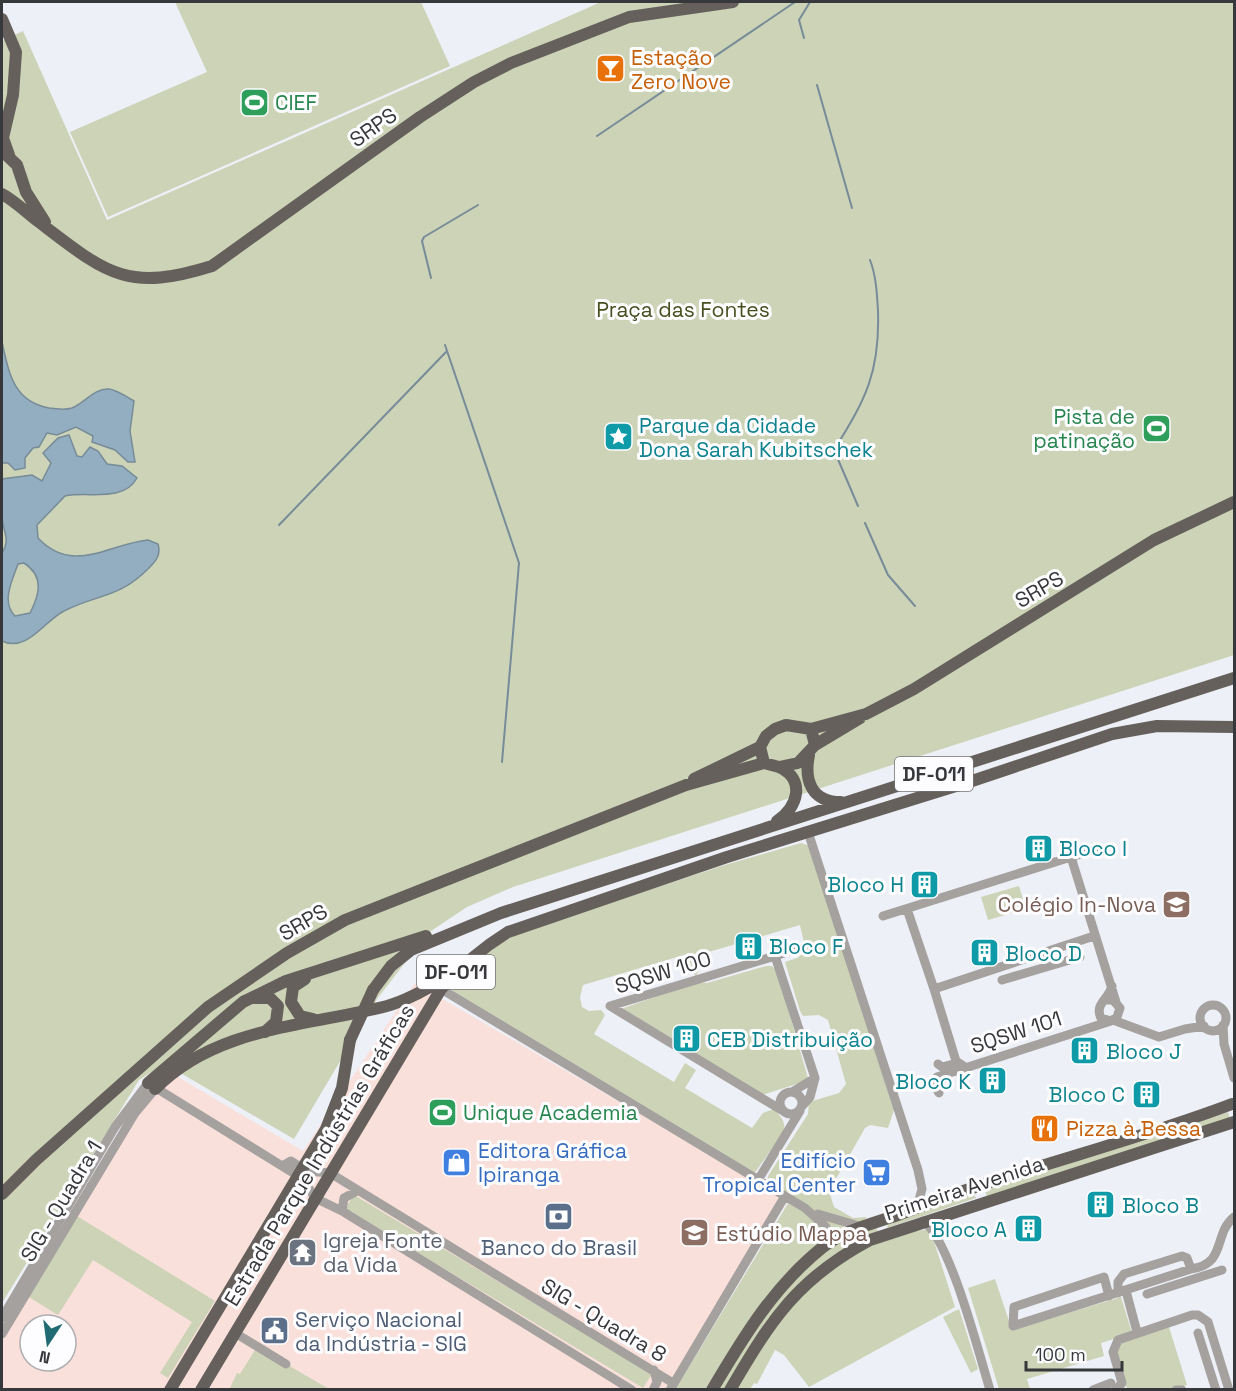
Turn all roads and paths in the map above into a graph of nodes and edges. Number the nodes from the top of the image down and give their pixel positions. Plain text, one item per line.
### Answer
1 (733, 2) edge
2 (2, 19) edge
3 (3, 124) edge
4 (5, 153) edge
5 (21, 173) junction
6 (2, 188) edge
7 (2, 194) edge
8 (55, 235) junction
9 (1234, 502) edge
10 (1234, 678) edge
11 (866, 714) junction
12 (1234, 727) edge
13 (811, 729) junction
14 (760, 747) junction
15 (812, 750) junction
16 (764, 763) junction
17 (779, 767) junction
18 (686, 785) junction
19 (854, 800) junction
20 (766, 828) junction
21 (808, 832) junction
22 (1097, 849) dead end
23 (1071, 857) junction
24 (635, 871) junction
25 (614, 897) junction
26 (907, 909) junction
27 (501, 913) junction
28 (883, 916) dead end
29 (1094, 936) junction
30 (802, 947) dead end
31 (775, 956) junction
32 (1031, 956) junction
33 (1080, 957) dead end
34 (331, 967) junction
35 (1037, 969) junction
36 (455, 973) junction
37 (1002, 980) dead end
38 (1112, 986) junction
39 (441, 989) junction
40 (934, 989) junction
41 (1106, 1000) junction
42 (243, 1002) junction
43 (1116, 1002) junction
44 (1219, 1007) junction
45 (1234, 1008) edge
46 (1099, 1014) junction
47 (1201, 1014) junction
48 (1234, 1015) edge
49 (1115, 1018) junction
50 (319, 1019) junction
51 (1224, 1024) junction
52 (1092, 1027) junction
53 (1205, 1027) junction
54 (1185, 1029) junction
55 (264, 1032) junction
56 (1224, 1044) junction
57 (938, 1064) dead end
58 (961, 1065) junction
59 (815, 1078) junction
60 (1234, 1078) edge
61 (151, 1086) junction
62 (788, 1093) junction
63 (939, 1093) dead end
64 (764, 1100) junction
65 (1233, 1102) edge
66 (801, 1108) junction
67 (784, 1112) junction
68 (1234, 1120) edge
69 (789, 1129) junction
70 (330, 1173) junction
71 (301, 1174) junction
72 (758, 1180) junction
73 (922, 1184) junction
74 (976, 1187) junction
75 (357, 1191) junction
76 (2, 1194) edge
77 (785, 1196) junction
78 (315, 1198) junction
79 (940, 1198) junction
80 (979, 1203) junction
81 (917, 1207) junction
82 (805, 1208) junction
83 (342, 1211) junction
84 (944, 1214) junction
85 (1234, 1217) edge
86 (886, 1219) junction
87 (923, 1221) junction
88 (862, 1227) junction
89 (890, 1232) junction
90 (939, 1240) junction
91 (825, 1246) junction
92 (1191, 1269) junction
93 (1222, 1270) dead end
94 (1171, 1281) junction
95 (1118, 1293) junction
96 (1147, 1294) dead end
97 (2, 1318) edge
98 (1137, 1332) junction
99 (235, 1333) junction
100 (1198, 1333) dead end
101 (2, 1334) edge
102 (286, 1364) dead end
103 (1223, 1368) junction
104 (654, 1370) junction
105 (1209, 1372) junction
106 (672, 1386) edge
107 (1114, 1386) edge
108 (170, 1389) edge
109 (201, 1389) edge
110 (632, 1389) edge
111 (653, 1389) edge
112 (711, 1389) edge
113 (730, 1389) edge
114 (990, 1389) edge
115 (1095, 1389) edge
116 (1176, 1389) edge
117 (1182, 1389) edge
118 (1216, 1389) edge
119 (1229, 1389) edge

1 - 8 main road, SRPS
2 - 3 main road, SRPS
3 - 4 main road, SRPS
4 - 5 main road, SRPS
5 - 6 main road
5 - 8 main road, SRPS
7 - 8 main road, SRPS
9 - 11 main road, SRPS
10 - 19 main road, Estrada Parque Indústrias Gráficas / DF-011
11 - 13 main road, SRPS
11 - 15 main road, SRPS
12 - 21 main road, Estrada Parque Indústrias Gráficas / DF-011
13 - 14 main road, SRPS
13 - 15 main road
14 - 16 main road
14 - 18 main road, SRPS
15 - 17 main road, SRPS
15 - 19 main road
16 - 17 main road
16 - 18 main road, SRPS
17 - 20 main road
18 - 76 main road, SRPS
19 - 20 main road, Estrada Parque Indústrias Gráficas / DF-011
20 - 24 main road, Estrada Parque Indústrias Gráficas / DF-011
21 - 25 main road, Estrada Parque Indústrias Gráficas / DF-011
21 - 73 street
22 - 23 street
23 - 26 street
23 - 29 street
24 - 25 main road
24 - 27 main road, Estrada Parque Indústrias Gráficas / DF-011
25 - 36 main road, Estrada Parque Indústrias Gráficas / DF-011
26 - 28 street
26 - 40 street, SQSW 101
27 - 34 main road
27 - 71 main road, Estrada Parque Indústrias Gráficas / DF-011, bridge
29 - 32 street
29 - 38 street
30 - 31 street
31 - 59 street
31 - 64 street, SQSW 100
32 - 35 street
32 - 40 street
33 - 35 street
34 - 42 main road
34 - 50 main road
35 - 37 street
36 - 39 main road, Estrada Parque Indústrias Gráficas / DF-011
36 - 50 main road
38 - 41 street
38 - 43 street
39 - 70 main road, Estrada Parque Indústrias Gráficas / DF-011
39 - 72 street
40 - 58 street, SQSW 101
41 - 43 street
41 - 46 street
42 - 55 main road
42 - 61 main road
43 - 49 street
44 - 45 street
44 - 47 street
44 - 51 street
46 - 49 street
46 - 52 street, SQSW 101
47 - 53 street
47 - 54 street
48 - 51 street
49 - 52 street, SQSW 101
49 - 54 street
50 - 55 main road
51 - 53 street
51 - 56 street
52 - 58 street, SQSW 101
53 - 54 street
53 - 56 street
55 - 61 main road
56 - 60 street
57 - 58 street
58 - 63 street
59 - 62 street
59 - 66 street
61 - 71 street
61 - 97 street, SIG - Quadra 1
61 - 101 street, SIG - Quadra 1
62 - 64 street
62 - 66 street
62 - 67 street
64 - 67 street, SQSW 100
65 - 68 main road
65 - 74 main road, Primeira Avenida
66 - 67 street
66 - 69 street
67 - 69 street
68 - 80 main road, Primeira Avenida
69 - 72 street
70 - 71 street
70 - 75 street, SIG - Quadra 8
70 - 78 main road, Estrada Parque Indústrias Gráficas / DF-011
71 - 78 street
71 - 108 main road, Estrada Parque Indústrias Gráficas / DF-011
72 - 77 street
73 - 79 street
73 - 81 street
74 - 79 main road, Primeira Avenida
74 - 80 main road
75 - 83 street
75 - 104 street, SIG - Quadra 8
77 - 82 street
77 - 106 street, SIG - Quadra 8
78 - 83 street, SIG - Quadra 8
78 - 99 main road, Estrada Parque Indústrias Gráficas / DF-011
79 - 81 main road, Primeira Avenida
80 - 84 main road, Primeira Avenida
81 - 86 main road, Primeira Avenida
82 - 88 street
82 - 91 street
83 - 110 street, SIG - Quadra 8
84 - 87 main road, Primeira Avenida
84 - 90 street
85 - 92 street
86 - 88 main road, Primeira Avenida
86 - 89 main road
87 - 89 main road, Primeira Avenida
87 - 90 street
88 - 91 main road, Primeira Avenida
89 - 113 main road, Primeira Avenida
90 - 114 street
91 - 112 main road, Primeira Avenida
92 - 94 street
92 - 95 street
93 - 94 street
94 - 95 street
94 - 96 street
95 - 95 street
95 - 98 street
98 - 103 street
98 - 107 street
99 - 102 street
99 - 109 main road, Estrada Parque Indústrias Gráficas / DF-011
100 - 105 street
103 - 105 street
103 - 119 street
104 - 106 street, SIG - Quadra 8
104 - 111 street
105 - 118 street
107 - 115 street
116 - 117 street

